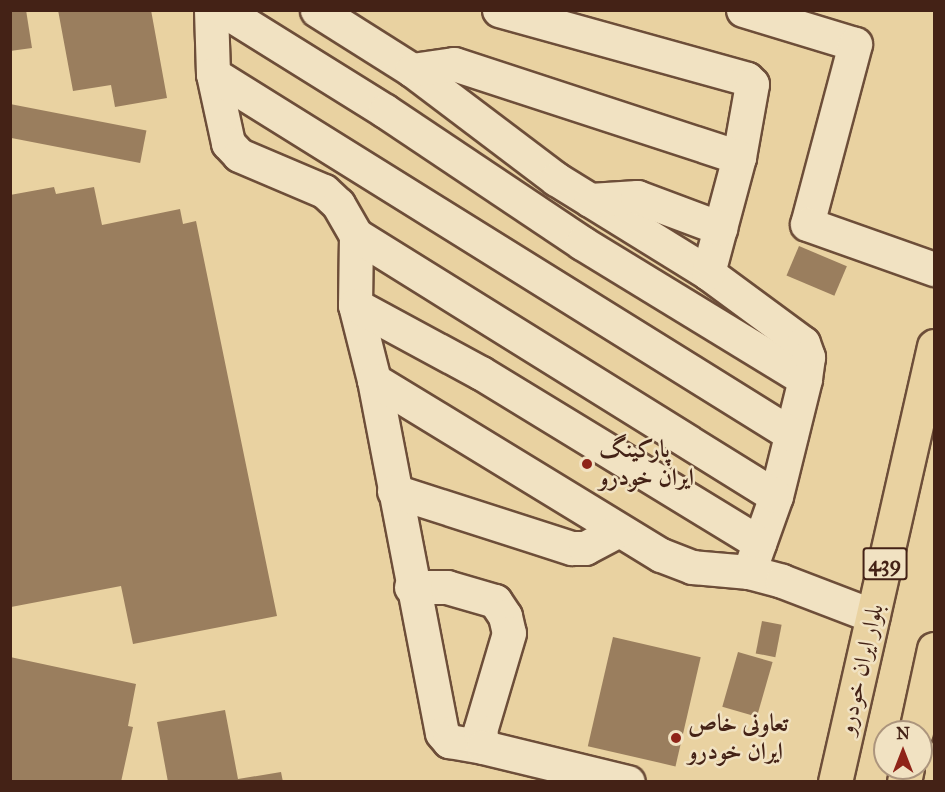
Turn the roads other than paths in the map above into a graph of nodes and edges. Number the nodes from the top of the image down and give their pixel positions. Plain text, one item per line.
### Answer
1 (210, 10) edge
2 (223, 10) edge
3 (317, 10) edge
4 (499, 10) edge
5 (743, 10) edge
6 (412, 70) junction
7 (213, 74) junction
8 (739, 157) junction
9 (590, 200) junction
10 (720, 228) junction
11 (356, 235) junction
12 (934, 269) edge
13 (708, 273) junction
14 (355, 304) junction
15 (934, 346) edge
16 (805, 379) junction
17 (374, 380) junction
18 (791, 434) junction
19 (394, 491) junction
20 (776, 496) junction
21 (619, 530) junction
22 (754, 558) junction
23 (411, 587) junction
24 (873, 616) junction
25 (934, 650) edge
26 (919, 720) edge
27 (483, 747) junction
28 (628, 782) edge
29 (835, 782) edge

1 - 7 lane
2 - 16 lane
3 - 6 lane
4 - 8 lane
5 - 12 lane
6 - 8 lane
6 - 9 lane
7 - 11 lane
7 - 18 lane
8 - 10 lane
9 - 10 lane
9 - 13 lane
10 - 13 lane
11 - 14 lane
11 - 20 lane
13 - 16 lane
14 - 17 lane
14 - 22 lane
15 - 24 main road, بلوار ایران خودرو / 439
16 - 18 lane
17 - 19 lane
17 - 21 lane
18 - 20 lane
19 - 21 lane
19 - 23 lane
20 - 22 lane
21 - 22 lane
22 - 24 lane
23 - 27 lane
23 - 27 lane
24 - 29 main road, بلوار ایران خودرو / 439
25 - 26 main road
27 - 28 lane

